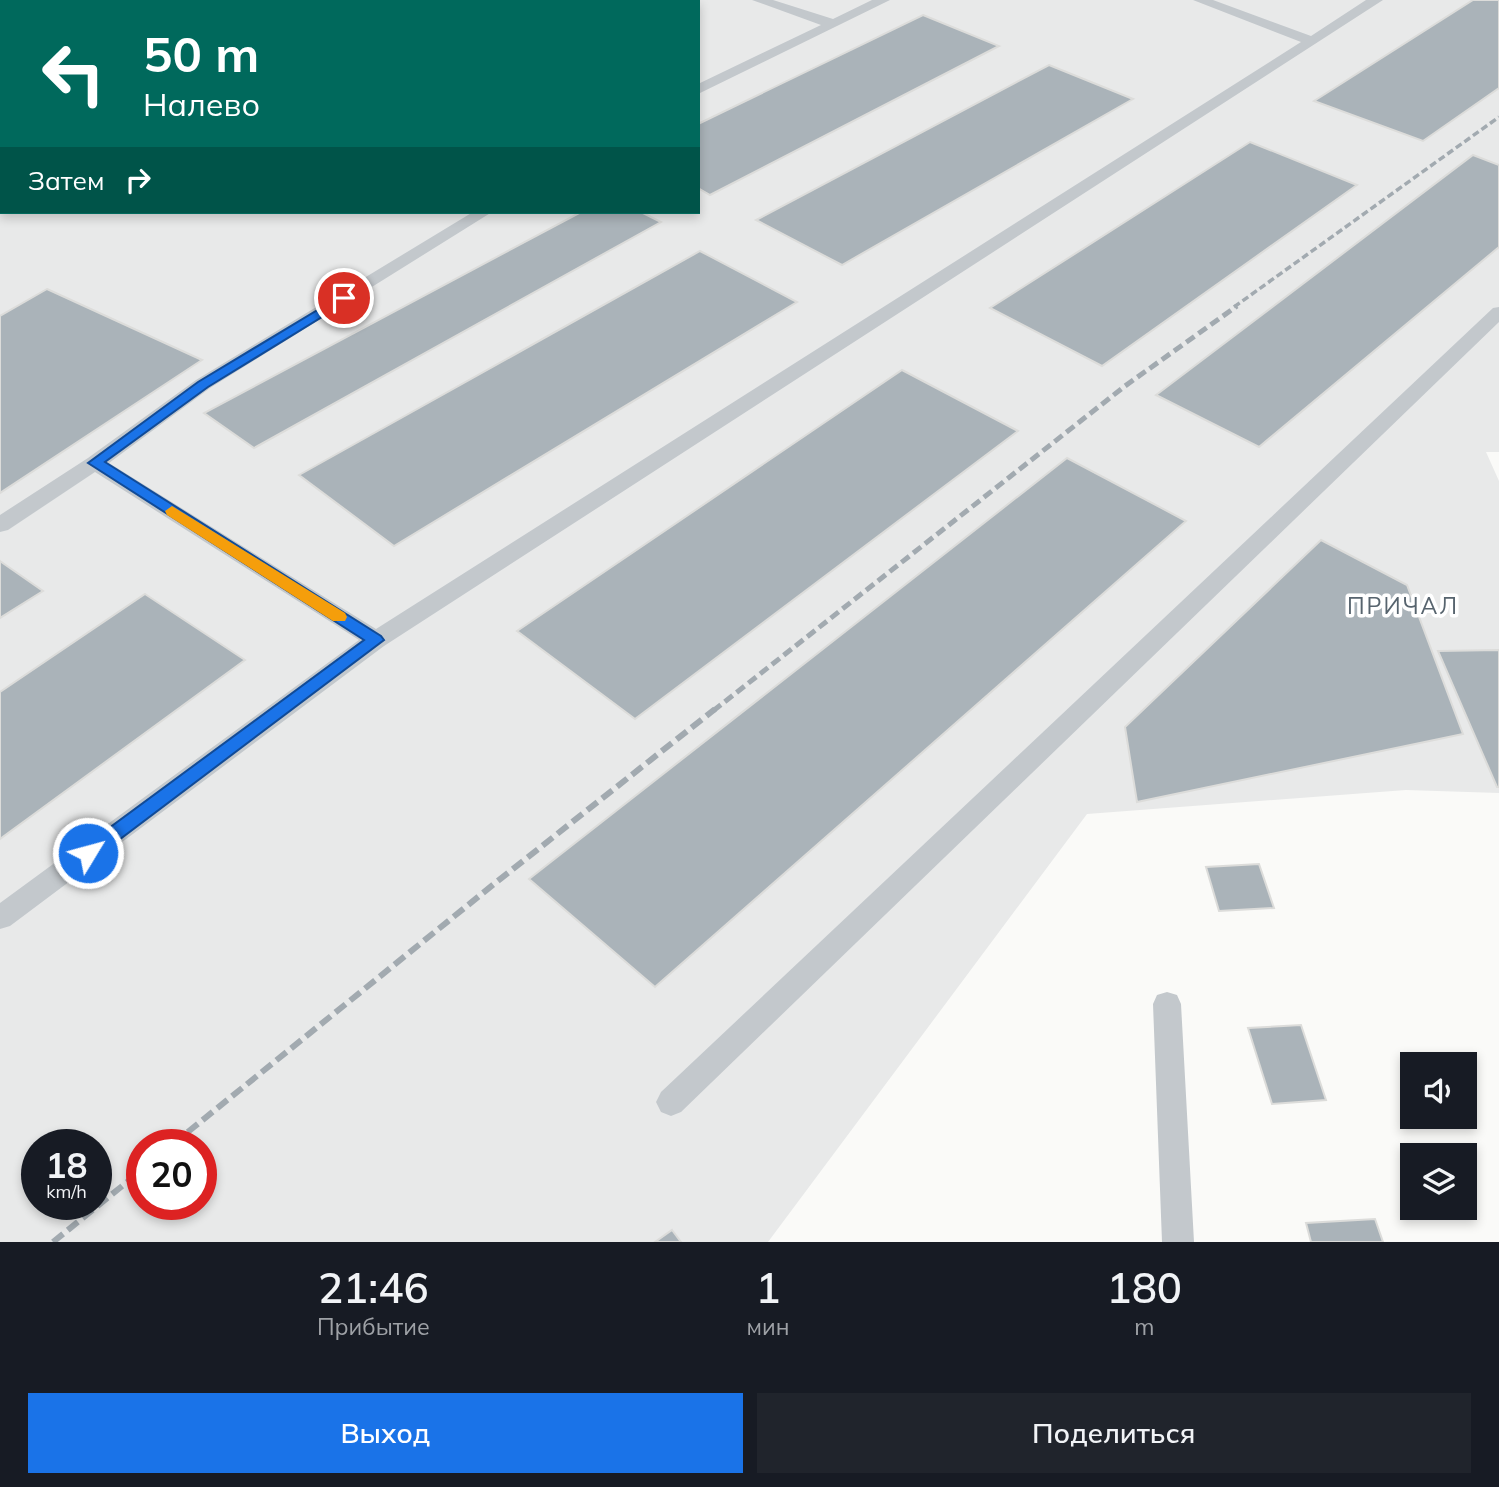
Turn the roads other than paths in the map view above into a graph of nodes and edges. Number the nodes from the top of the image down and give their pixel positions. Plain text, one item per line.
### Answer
1 (759, 0) edge
2 (883, 0) edge
3 (1200, 0) edge
4 (1376, 0) edge
5 (831, 23) junction
6 (1312, 41) junction
7 (700, 89) edge
8 (481, 214) edge
9 (1499, 312) edge
10 (95, 463) junction
11 (0, 525) edge
12 (376, 640) junction
13 (0, 918) edge
14 (1167, 1004) dead end
15 (671, 1102) dead end
16 (1178, 1242) edge

1 - 5 lane
2 - 5 lane
3 - 6 lane
4 - 6 lane
5 - 7 lane
6 - 12 lane
8 - 10 lane
9 - 15 lane
10 - 11 lane
10 - 12 lane
12 - 13 lane
14 - 16 lane

